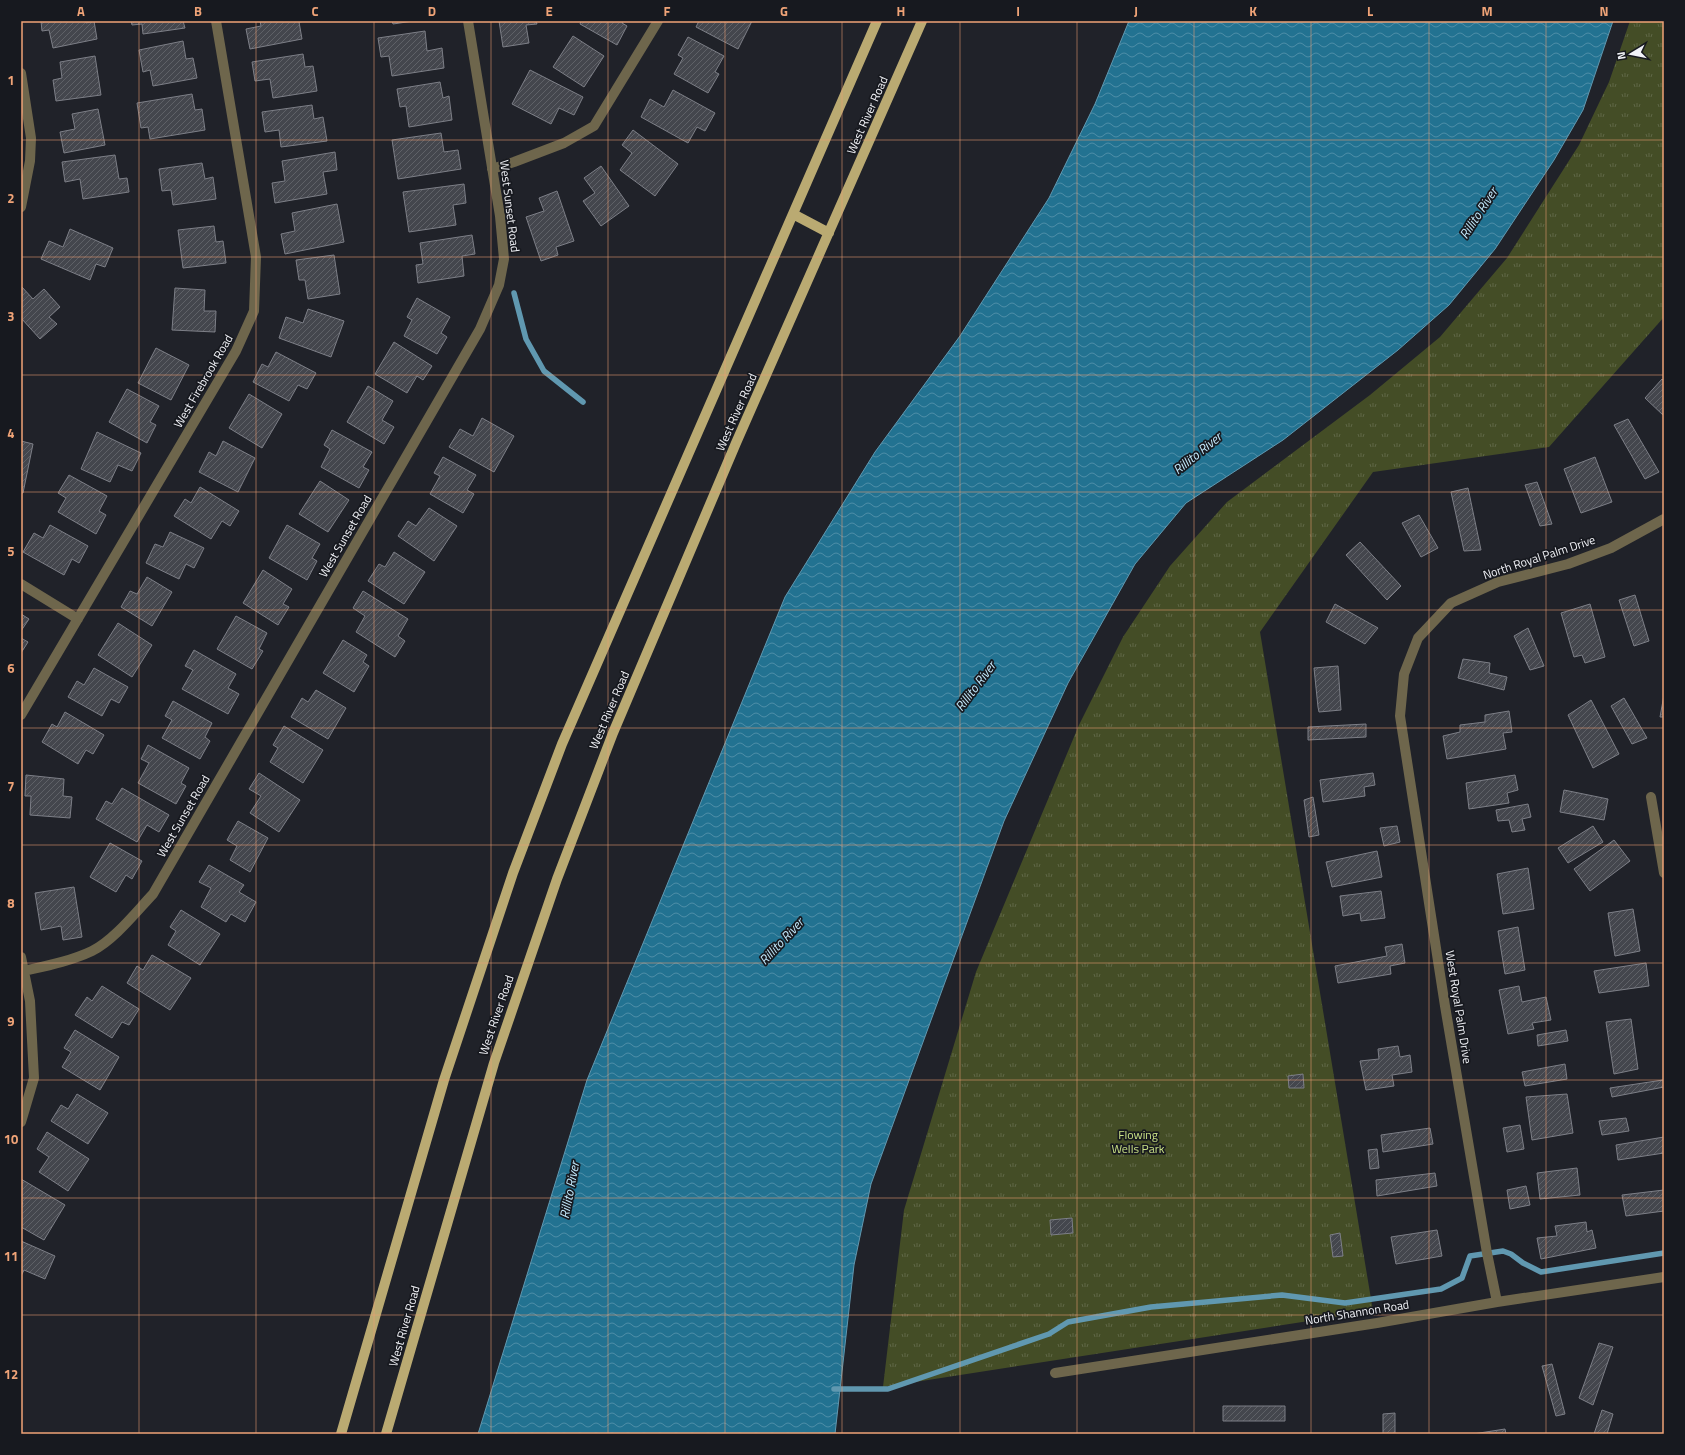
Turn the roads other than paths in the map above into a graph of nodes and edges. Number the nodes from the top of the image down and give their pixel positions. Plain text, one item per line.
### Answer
1 (216, 21) edge
2 (468, 21) edge
3 (658, 21) edge
4 (877, 21) edge
5 (922, 21) edge
6 (21, 73) edge
7 (492, 169) junction
8 (21, 206) edge
9 (793, 214) junction
10 (829, 233) junction
11 (1664, 519) edge
12 (21, 584) edge
13 (78, 619) junction
14 (21, 715) edge
15 (1400, 716) joint
16 (1651, 797) dead end
17 (1664, 873) edge
18 (21, 957) edge
19 (24, 972) junction
20 (21, 1122) edge
21 (1664, 1277) edge
22 (1497, 1302) junction
23 (1055, 1373) dead end
24 (341, 1434) edge
25 (386, 1434) edge

1 - 13 street, West Firebrook Road
2 - 7 street, West Sunset Road
3 - 7 street
4 - 9 main road
5 - 10 main road, West River Road
6 - 8 street
7 - 19 street, West Sunset Road
9 - 10 main road
9 - 24 main road
10 - 25 main road, West River Road
11 - 15 street, North Royal Palm Drive
12 - 13 street
13 - 14 street, West Firebrook Road
15 - 22 street, West Royal Palm Drive
16 - 17 street
18 - 19 street
19 - 20 street
21 - 22 street, North Shannon Road
22 - 23 street, North Shannon Road

